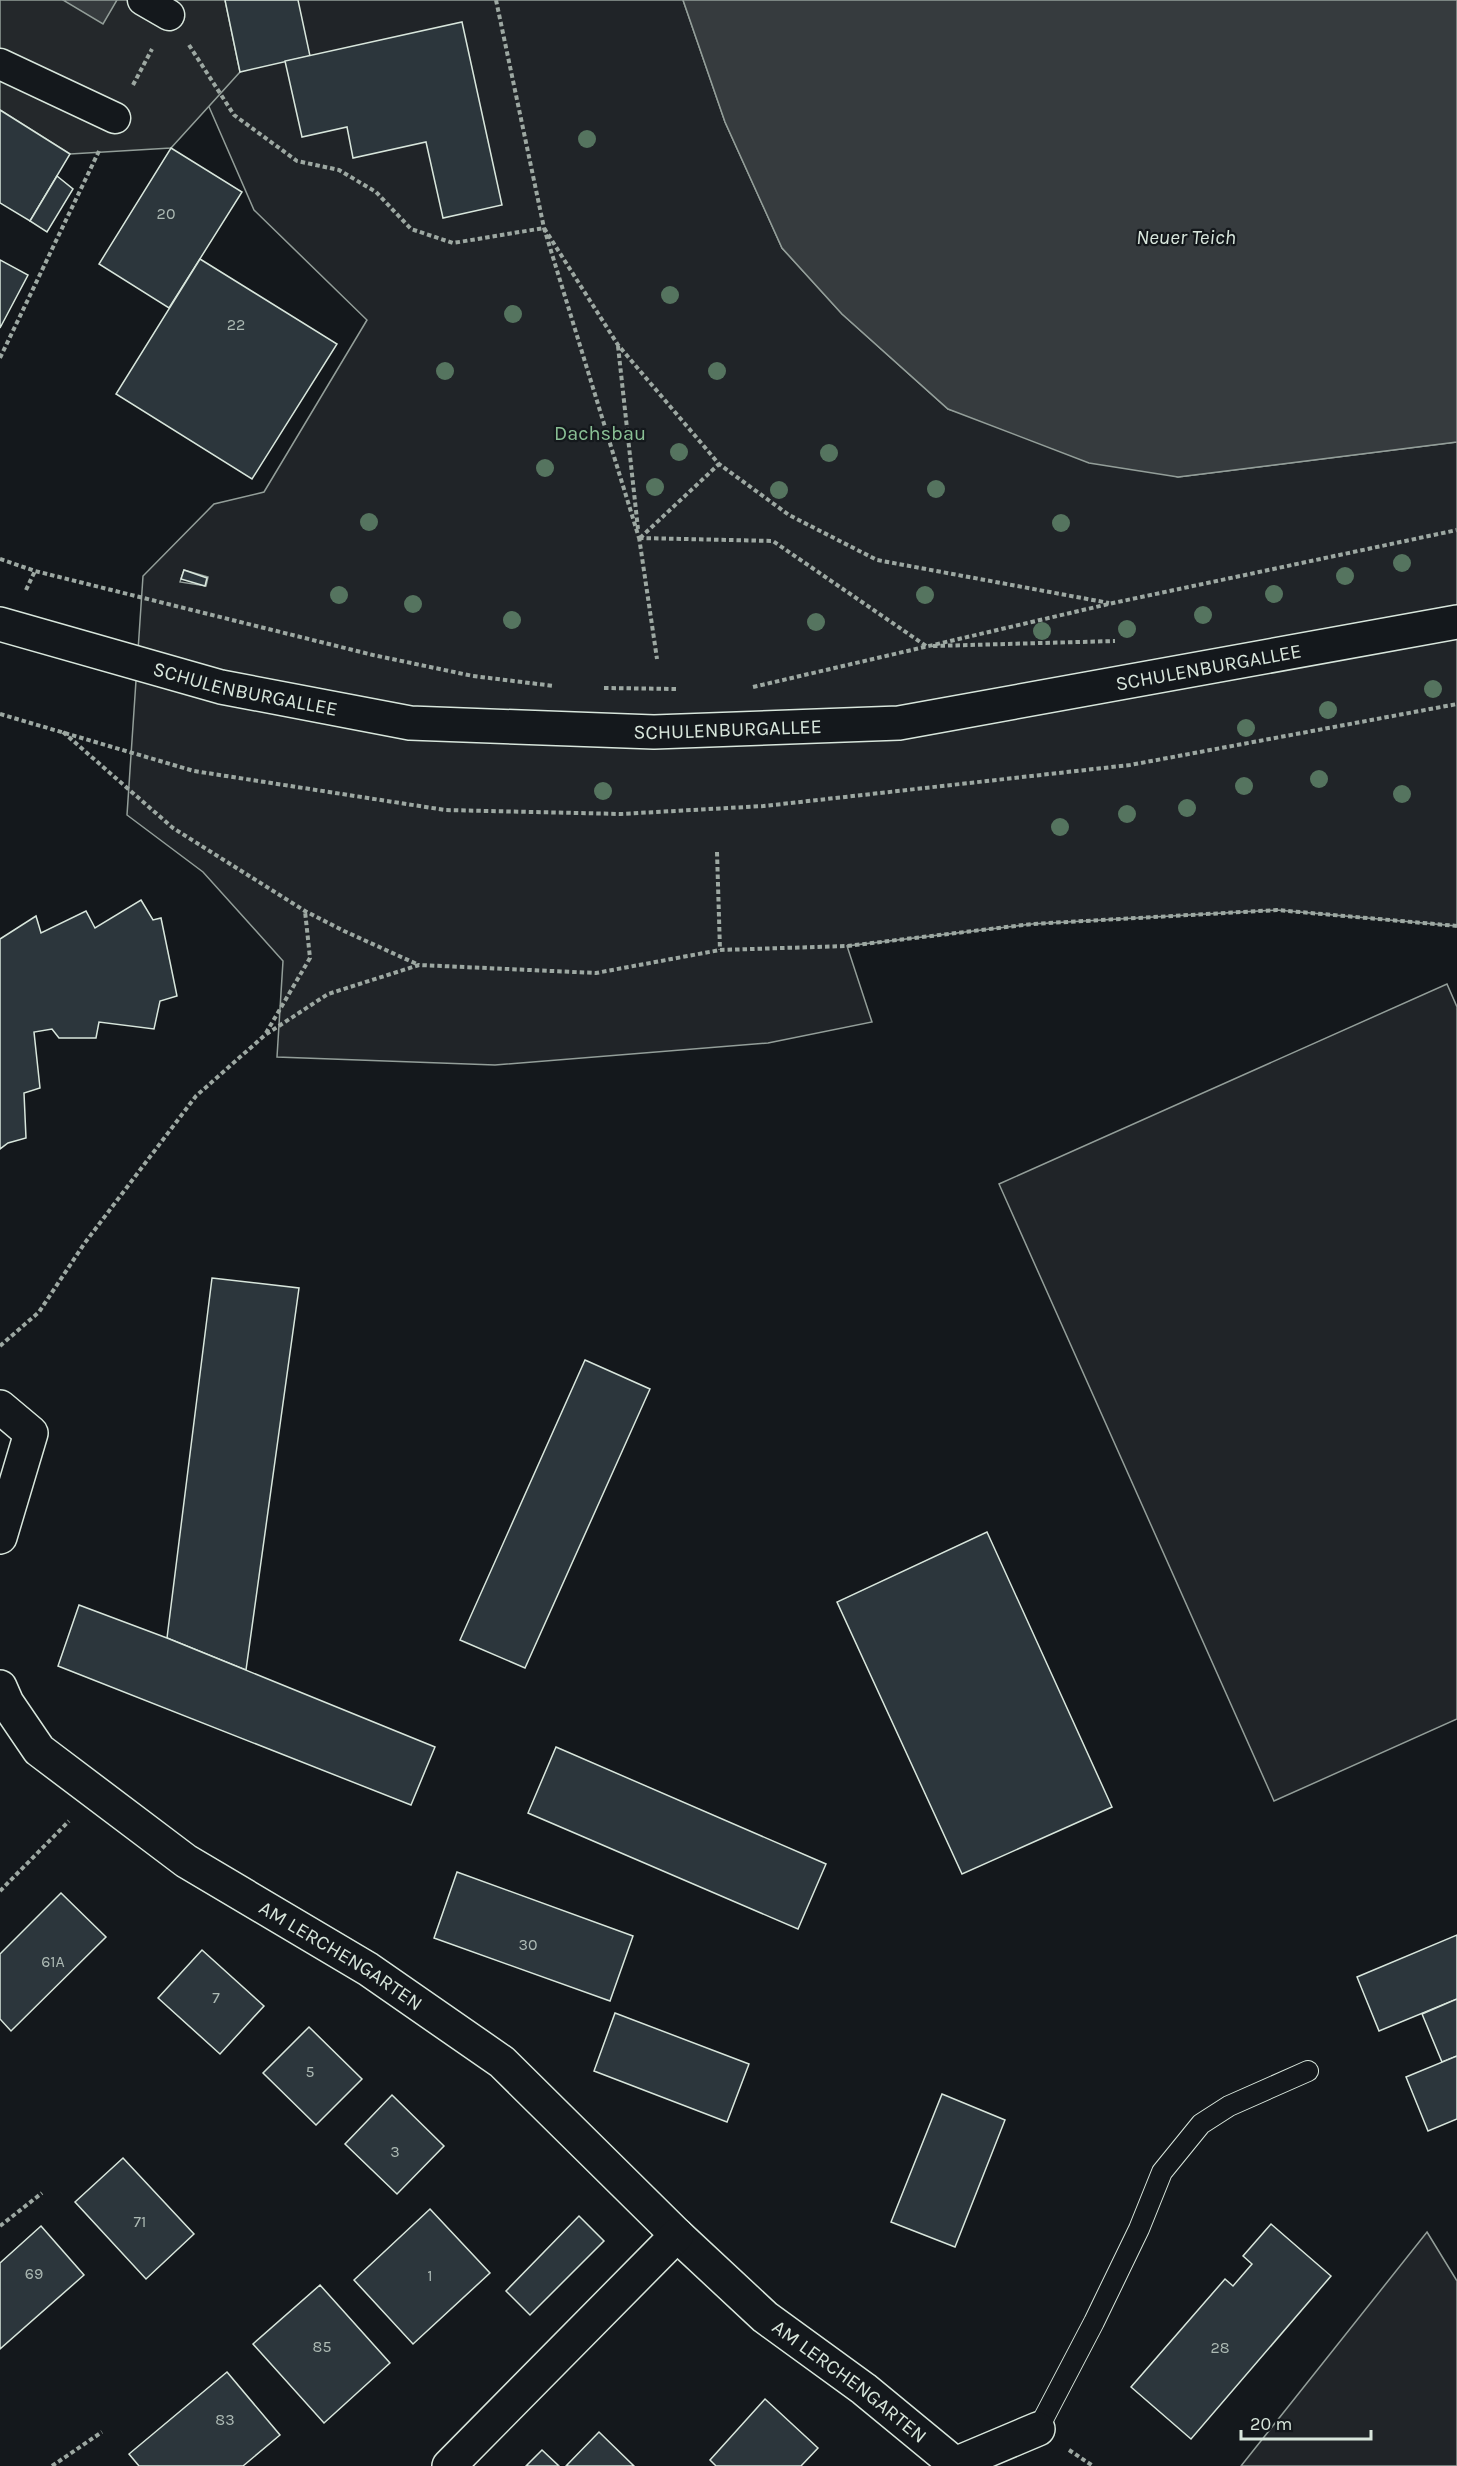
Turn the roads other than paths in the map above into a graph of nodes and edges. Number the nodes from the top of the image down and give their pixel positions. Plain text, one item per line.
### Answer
1 (143, 0) edge
2 (170, 15) road end
3 (0, 64) edge
4 (115, 118) road end
5 (1457, 622) edge
6 (0, 624) edge
7 (0, 1407) edge
8 (0, 1537) edge
9 (0, 1687) edge
10 (1308, 2071) dead end
11 (677, 2235) junction
12 (1038, 2429) joint
13 (449, 2466) edge

1 - 2 street
3 - 4 street
5 - 6 street, SCHULENBURGALLEE
7 - 8 street
9 - 11 street, AM LERCHENGARTEN
10 - 12 lane
11 - 12 street, AM LERCHENGARTEN
11 - 13 street

